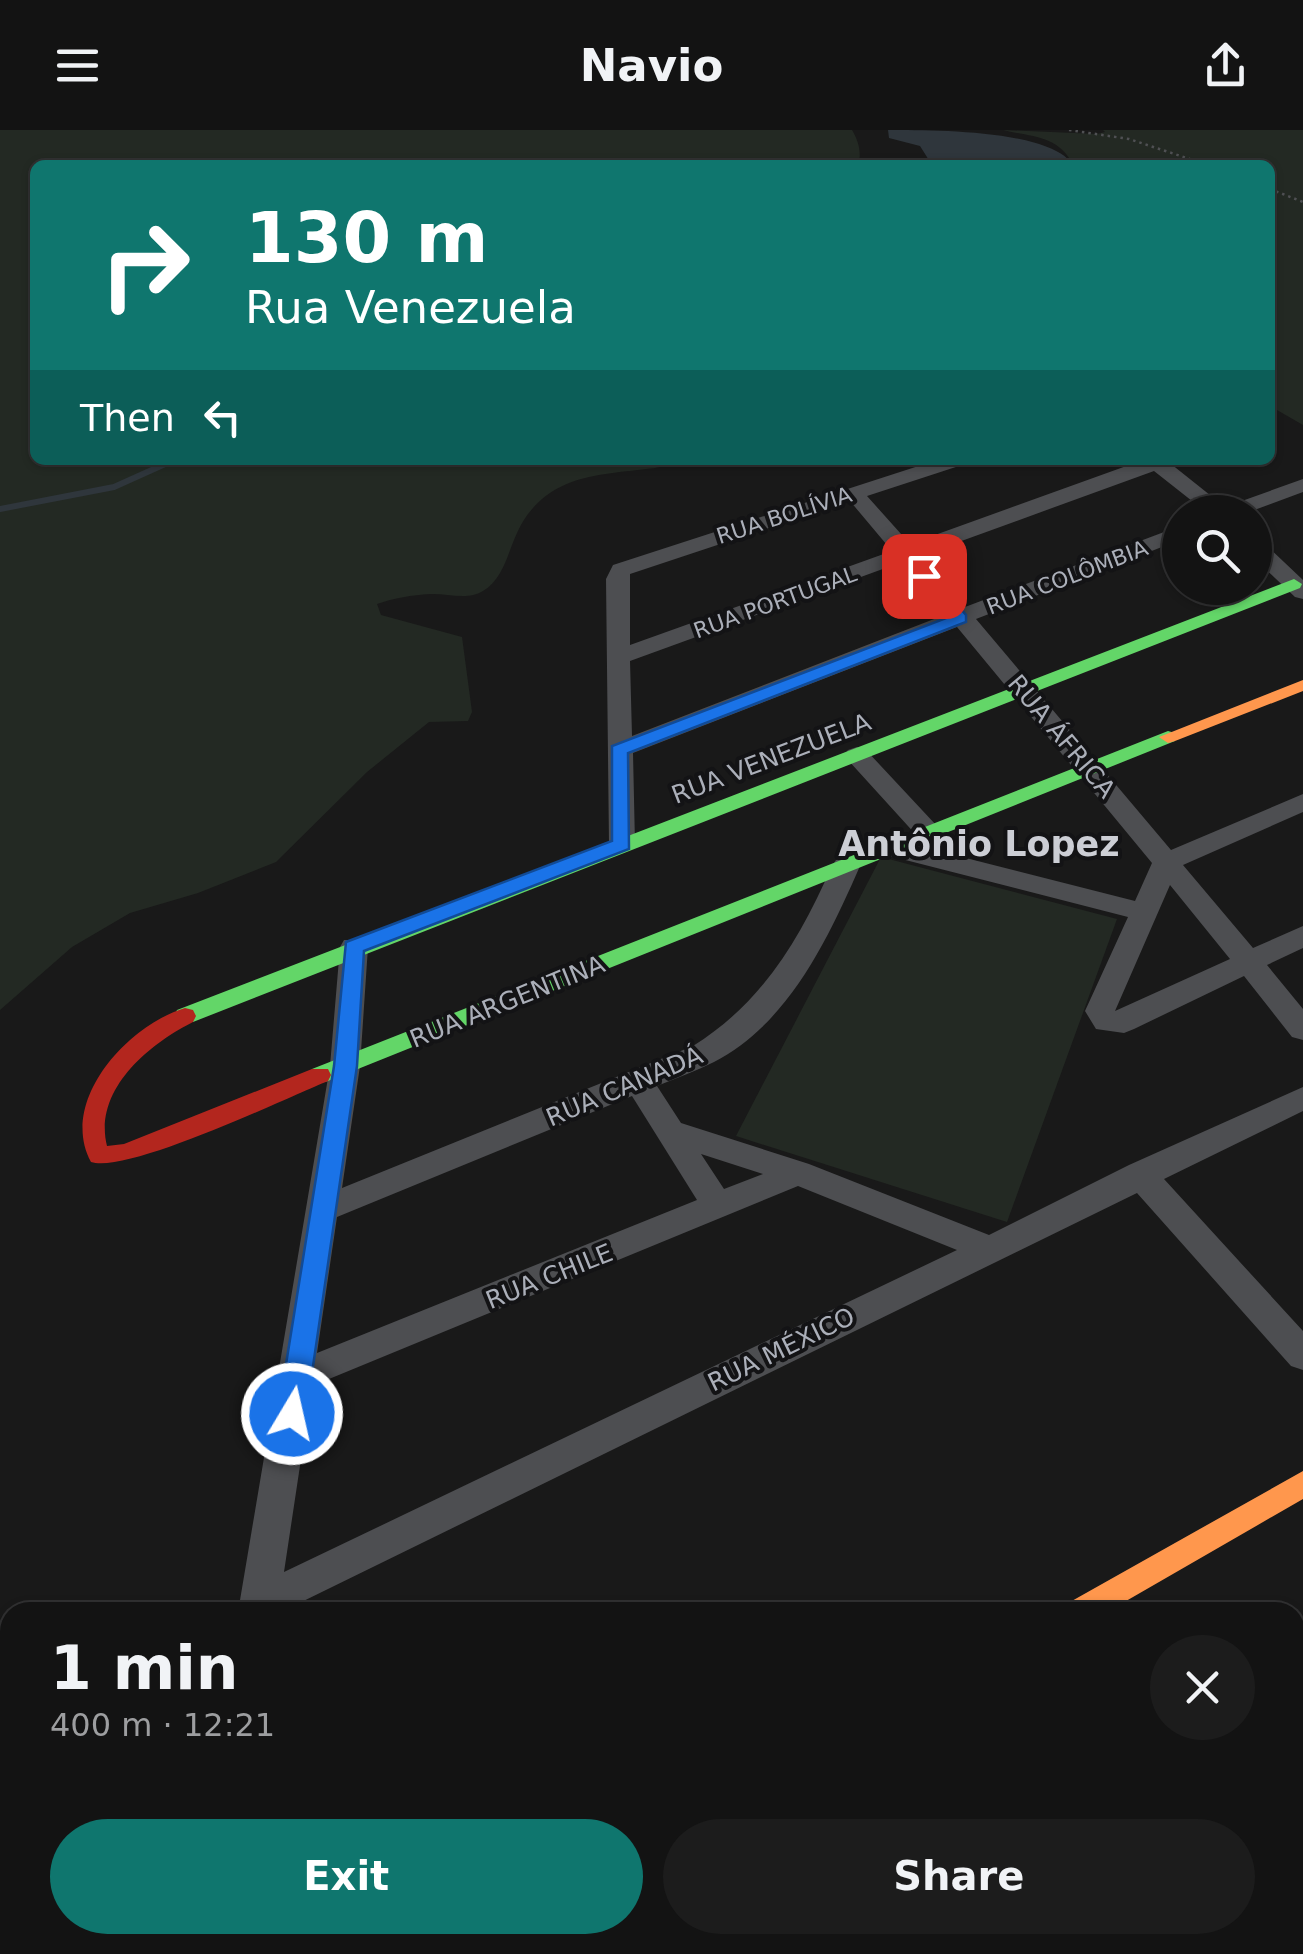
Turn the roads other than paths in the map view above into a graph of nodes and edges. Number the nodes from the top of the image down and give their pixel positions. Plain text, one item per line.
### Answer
1 (925, 465) edge
2 (1147, 465) edge
3 (1159, 465) edge
4 (899, 469) edge
5 (1303, 485) edge
6 (854, 493) junction
7 (1197, 495) edge
8 (1272, 497) edge
9 (1162, 539) edge
10 (906, 554) junction
11 (1272, 563) edge
12 (1299, 588) edge
13 (960, 618) junction
14 (618, 658) junction
15 (1303, 684) edge
16 (1024, 688) junction
17 (619, 750) junction
18 (858, 755) junction
19 (1090, 769) junction
20 (1303, 802) edge
21 (927, 830) junction
22 (622, 844) junction
23 (887, 847) junction
24 (1166, 862) junction
25 (846, 866) junction
26 (1143, 912) junction
27 (1303, 936) edge
28 (354, 947) junction
29 (1249, 962) junction
30 (1303, 1029) edge
31 (346, 1066) junction
32 (638, 1081) junction
33 (1303, 1098) edge
34 (672, 1132) junction
35 (126, 1153) joint
36 (798, 1173) junction
37 (1140, 1174) junction
38 (719, 1208) junction
39 (322, 1210) junction
40 (987, 1248) junction
41 (1303, 1355) edge
42 (298, 1376) junction
43 (1303, 1484) edge
44 (260, 1602) edge
45 (271, 1602) edge
46 (1097, 1602) edge

1 - 4 street, RUA BOLÍVIA
2 - 10 street, RUA PORTUGAL
3 - 7 street
4 - 6 street, RUA BOLÍVIA
5 - 8 street
6 - 10 street, RUA ÁFRICA
6 - 14 street, RUA BOLÍVIA
9 - 13 street, RUA COLÔMBIA
10 - 13 street, RUA ÁFRICA
10 - 14 street, RUA PORTUGAL
11 - 12 street
12 - 16 street, RUA VENEZUELA
13 - 16 street, RUA ÁFRICA
13 - 17 street, RUA COLÔMBIA
14 - 17 street
15 - 19 street, RUA ARGENTINA
16 - 18 street, RUA VENEZUELA
16 - 19 street, RUA ÁFRICA
17 - 22 street
18 - 21 street
18 - 22 street, RUA VENEZUELA
19 - 21 street, RUA ARGENTINA
19 - 24 street, RUA ÁFRICA
20 - 24 street
21 - 23 street, RUA ARGENTINA
22 - 28 street, RUA VENEZUELA
23 - 25 street, RUA ARGENTINA
23 - 26 street
24 - 26 street
24 - 29 street, RUA ÁFRICA
25 - 31 street, RUA ARGENTINA
25 - 32 street, RUA CANADÁ
26 - 29 street
27 - 29 street
28 - 31 street
28 - 35 street, RUA VENEZUELA
29 - 30 street, RUA ÁFRICA
31 - 35 street, RUA ARGENTINA
31 - 39 street
32 - 34 street
32 - 39 street, RUA CANADÁ
33 - 37 street, RUA MÉXICO
34 - 36 street
34 - 38 street
36 - 38 street, RUA CHILE
36 - 40 street
37 - 40 street, RUA MÉXICO
37 - 41 street
38 - 42 street, RUA CHILE
39 - 42 street
40 - 45 street, RUA MÉXICO
42 - 44 street
43 - 46 street

